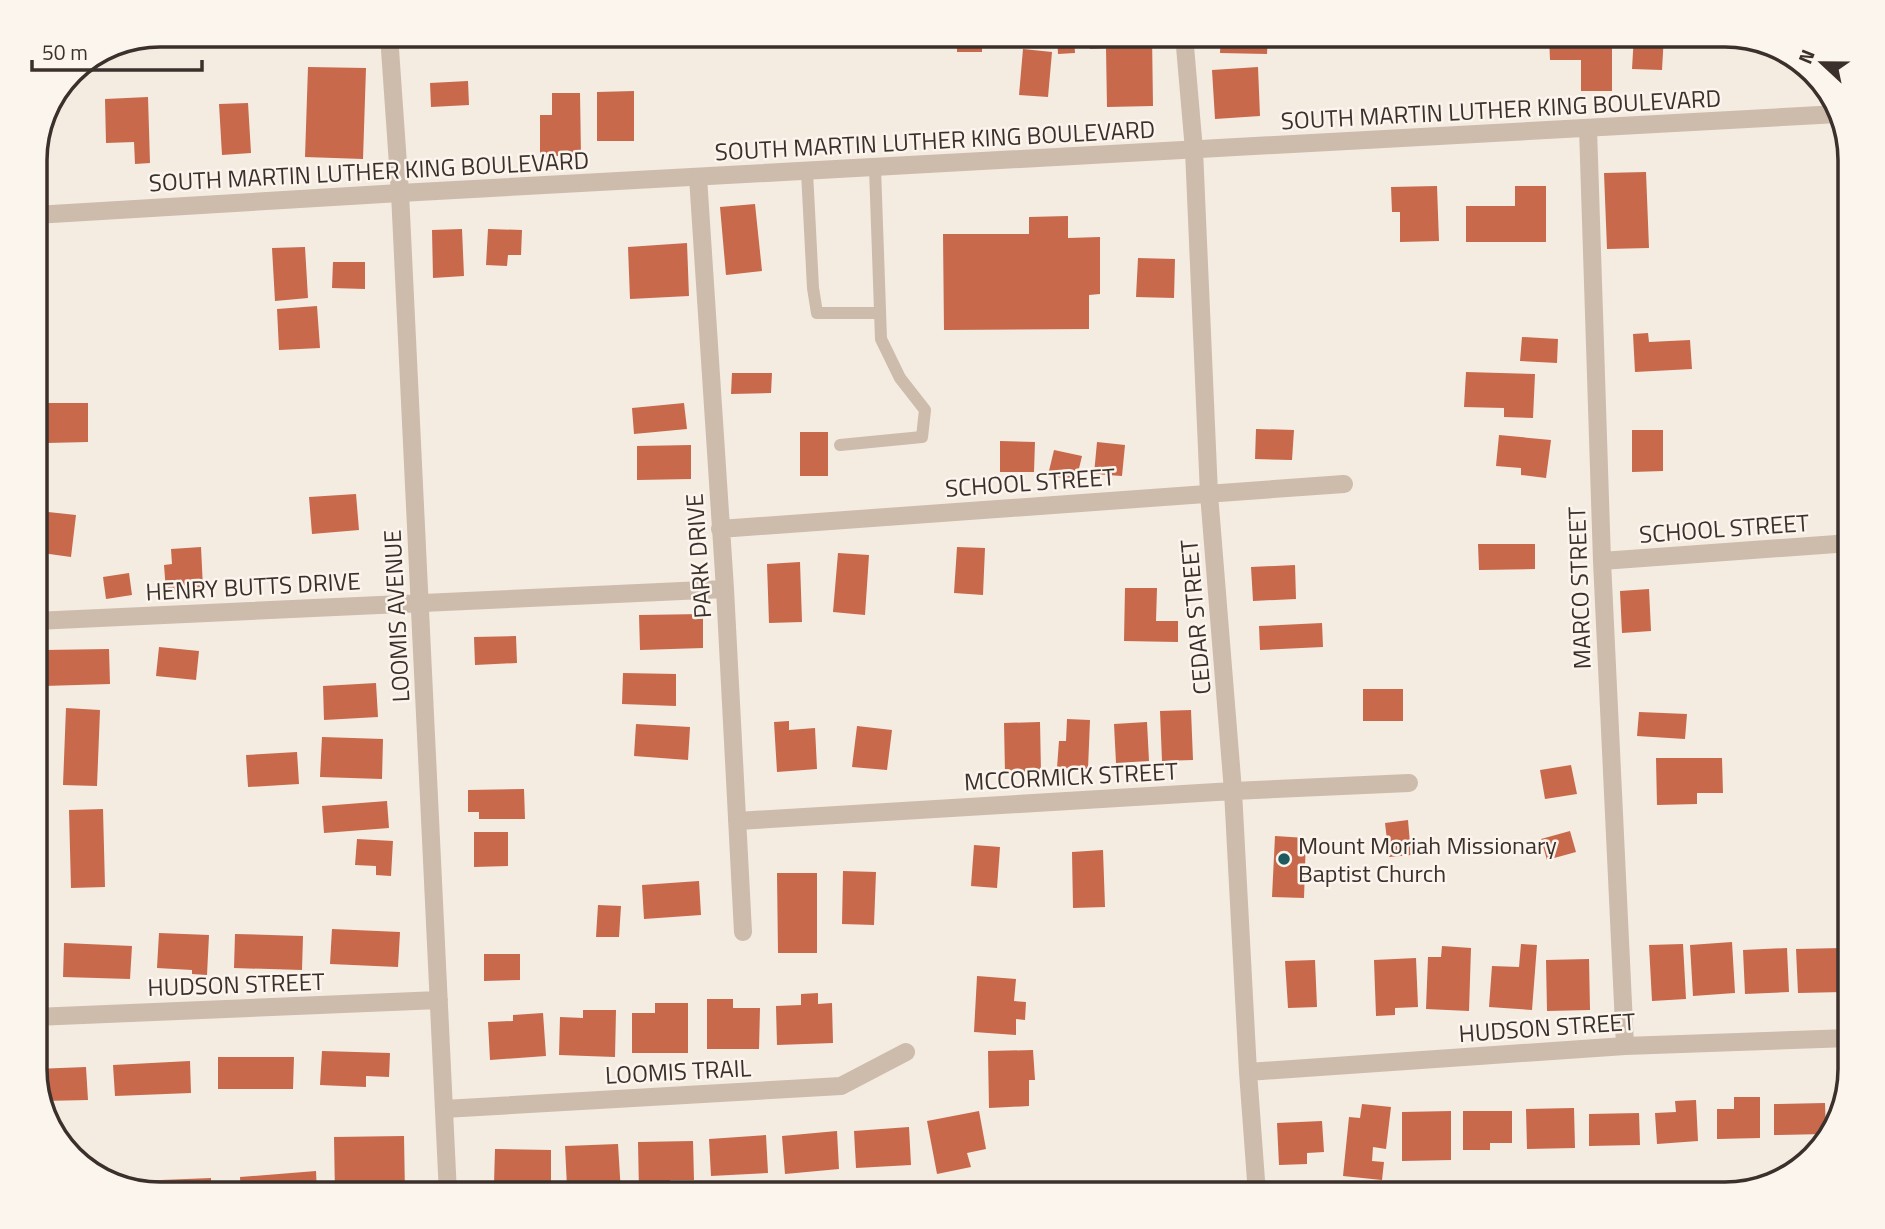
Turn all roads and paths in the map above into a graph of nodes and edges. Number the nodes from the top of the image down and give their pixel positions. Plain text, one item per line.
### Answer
1 (390, 47) edge
2 (1185, 47) edge
3 (1827, 115) edge
4 (1588, 128) junction
5 (1194, 150) junction
6 (875, 168) junction
7 (807, 172) junction
8 (698, 177) junction
9 (400, 193) junction
10 (47, 214) edge
11 (880, 313) junction
12 (840, 445) dead end
13 (1344, 484) dead end
14 (1209, 494) junction
15 (720, 529) junction
16 (1838, 544) edge
17 (1602, 561) junction
18 (725, 589) junction
19 (420, 603) junction
20 (47, 620) edge
21 (1409, 783) dead end
22 (1233, 791) junction
23 (737, 821) junction
24 (743, 932) dead end
25 (439, 1000) junction
26 (47, 1016) edge
27 (1838, 1038) edge
28 (1625, 1046) junction
29 (906, 1052) dead end
30 (1248, 1072) junction
31 (444, 1110) junction
32 (447, 1182) edge
33 (1256, 1182) edge

1 - 9 street, LOOMIS AVENUE
2 - 5 street, CEDAR STREET
3 - 4 street, SOUTH MARTIN LUTHER KING BOULEVARD
4 - 5 street, SOUTH MARTIN LUTHER KING BOULEVARD
4 - 17 street, MARCO STREET
5 - 6 street, SOUTH MARTIN LUTHER KING BOULEVARD
5 - 14 street, CEDAR STREET
6 - 7 street, SOUTH MARTIN LUTHER KING BOULEVARD
6 - 11 lane
7 - 8 street, SOUTH MARTIN LUTHER KING BOULEVARD
7 - 11 lane
8 - 9 street, SOUTH MARTIN LUTHER KING BOULEVARD
8 - 15 street, PARK DRIVE
9 - 10 street, SOUTH MARTIN LUTHER KING BOULEVARD
9 - 19 street, LOOMIS AVENUE
11 - 12 lane
13 - 14 street, SCHOOL STREET
14 - 15 street, SCHOOL STREET
14 - 22 street, CEDAR STREET
15 - 18 street, PARK DRIVE
16 - 17 street, SCHOOL STREET
17 - 28 street, MARCO STREET
18 - 19 street, HENRY BUTTS DRIVE
18 - 23 street, PARK DRIVE
19 - 20 street, HENRY BUTTS DRIVE
19 - 25 street, LOOMIS AVENUE
21 - 22 street, MCCORMICK STREET
22 - 23 street, MCCORMICK STREET
22 - 30 street, CEDAR STREET
23 - 24 street, PARK DRIVE
25 - 26 street, HUDSON STREET
25 - 31 street, LOOMIS AVENUE
27 - 28 street, HUDSON STREET
28 - 30 street, HUDSON STREET
29 - 31 street, LOOMIS TRAIL
30 - 33 street, CEDAR STREET
31 - 32 street, LOOMIS AVENUE

